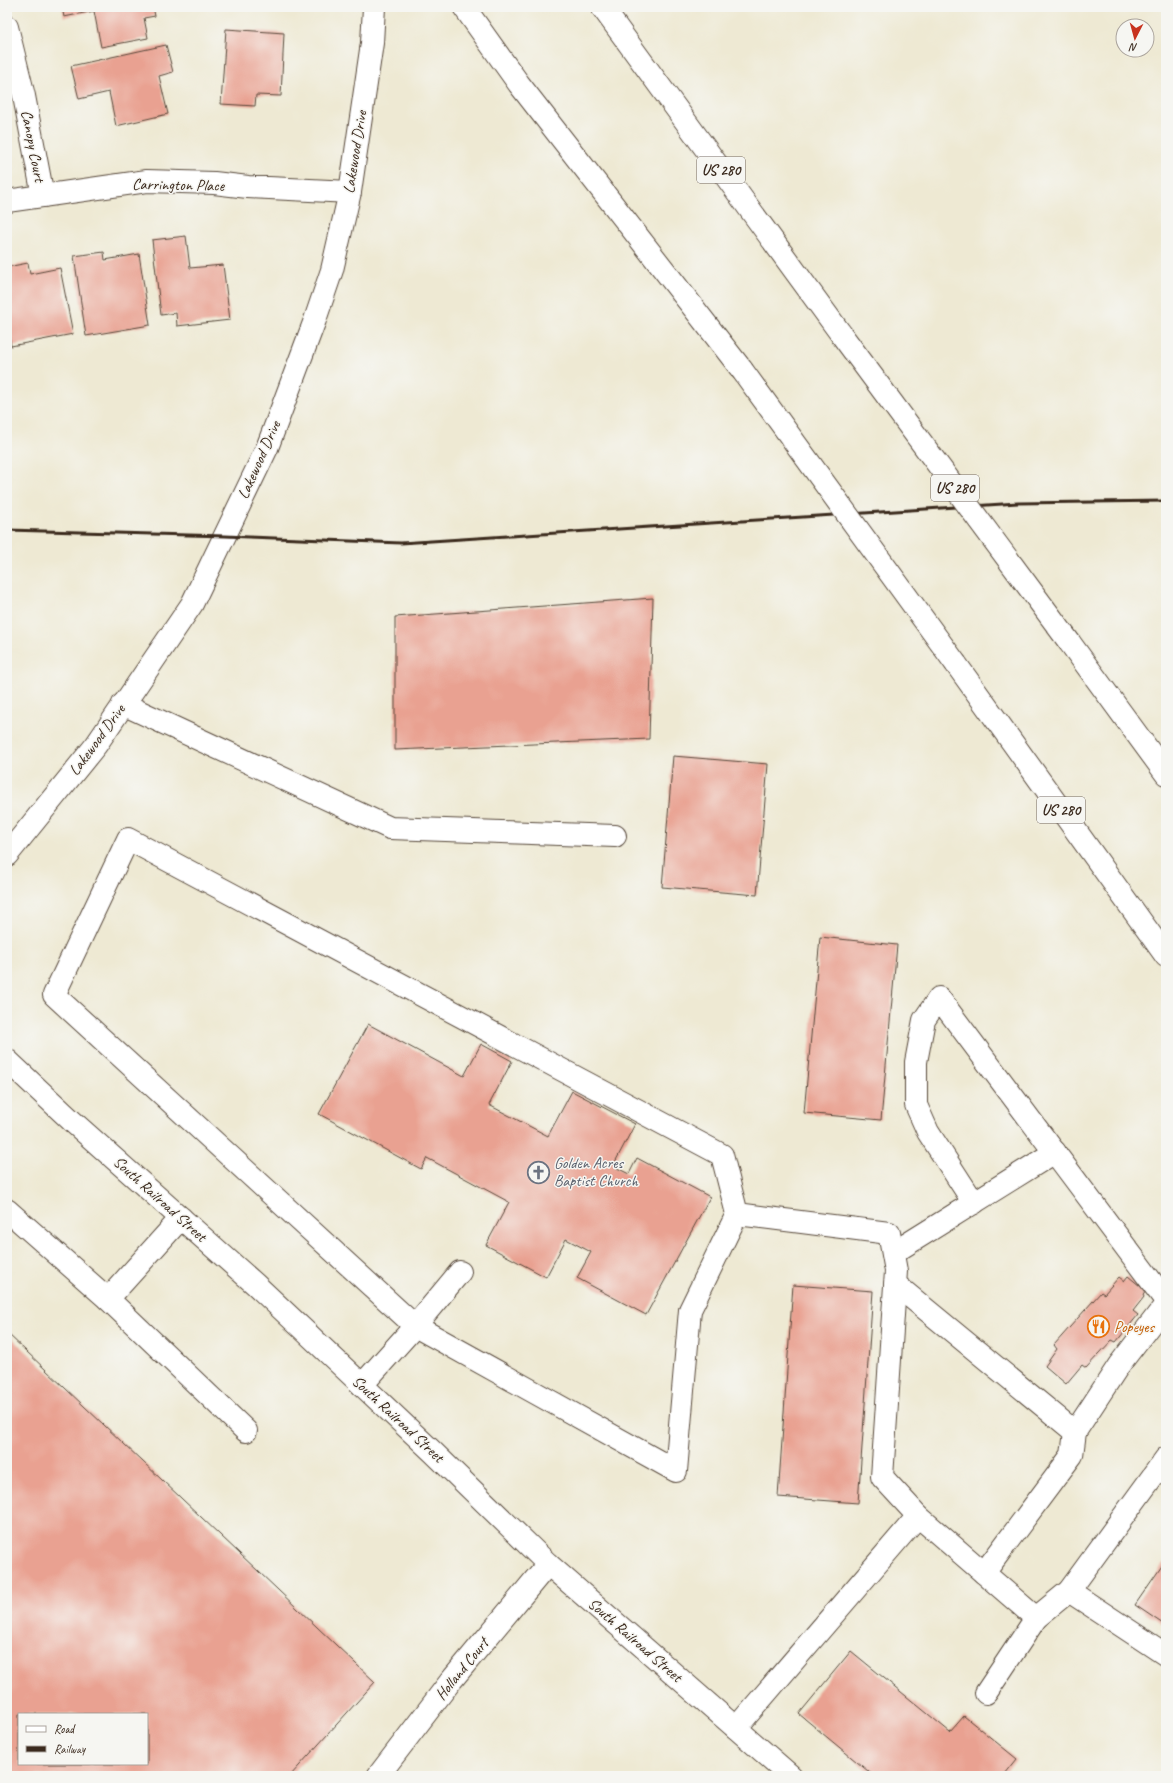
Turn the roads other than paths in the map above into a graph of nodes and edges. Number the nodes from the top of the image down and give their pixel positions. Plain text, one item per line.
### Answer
1 (374, 7) edge
2 (464, 7) edge
3 (602, 7) edge
4 (7, 27) edge
5 (350, 192) junction
6 (43, 196) junction
7 (7, 201) edge
8 (123, 704) junction
9 (1162, 764) edge
10 (615, 836) dead end
11 (7, 855) edge
12 (1166, 956) edge
13 (7, 1060) edge
14 (1055, 1152) junction
15 (974, 1203) junction
16 (7, 1210) edge
17 (737, 1214) junction
18 (181, 1218) junction
19 (892, 1254) junction
20 (460, 1272) dead end
21 (895, 1284) junction
22 (108, 1299) junction
23 (1166, 1301) edge
24 (1166, 1304) edge
25 (415, 1326) junction
26 (362, 1385) junction
27 (246, 1431) dead end
28 (1075, 1432) junction
29 (1166, 1458) edge
30 (918, 1516) junction
31 (548, 1564) junction
32 (984, 1573) junction
33 (1069, 1591) junction
34 (1036, 1618) junction
35 (1166, 1655) edge
36 (986, 1693) dead end
37 (736, 1728) junction
38 (378, 1776) edge
39 (791, 1776) edge

1 - 5 main road, Lakewood Drive
2 - 12 main road, US 280, bridge
3 - 9 main road, US 280, bridge
4 - 6 main road, Canopy Court
5 - 6 main road, Carrington Place
5 - 8 main road, Lakewood Drive
6 - 7 main road, Carrington Place
8 - 10 main road
8 - 11 main road, Lakewood Drive
13 - 18 main road, South Railroad Street
14 - 15 main road
14 - 15 main road
14 - 23 main road
15 - 19 main road
16 - 22 main road
17 - 19 main road
17 - 25 main road
17 - 25 main road
18 - 22 main road
18 - 26 main road, South Railroad Street
19 - 21 main road
20 - 25 main road
21 - 28 main road
21 - 30 main road
22 - 27 main road
24 - 28 main road
25 - 26 main road
26 - 31 main road, South Railroad Street
28 - 32 main road
29 - 33 main road
30 - 32 main road
30 - 37 main road
31 - 37 main road, South Railroad Street
31 - 38 main road, Holland Court
32 - 34 main road
33 - 34 main road
33 - 35 main road
34 - 36 main road
37 - 39 main road, South Railroad Street

